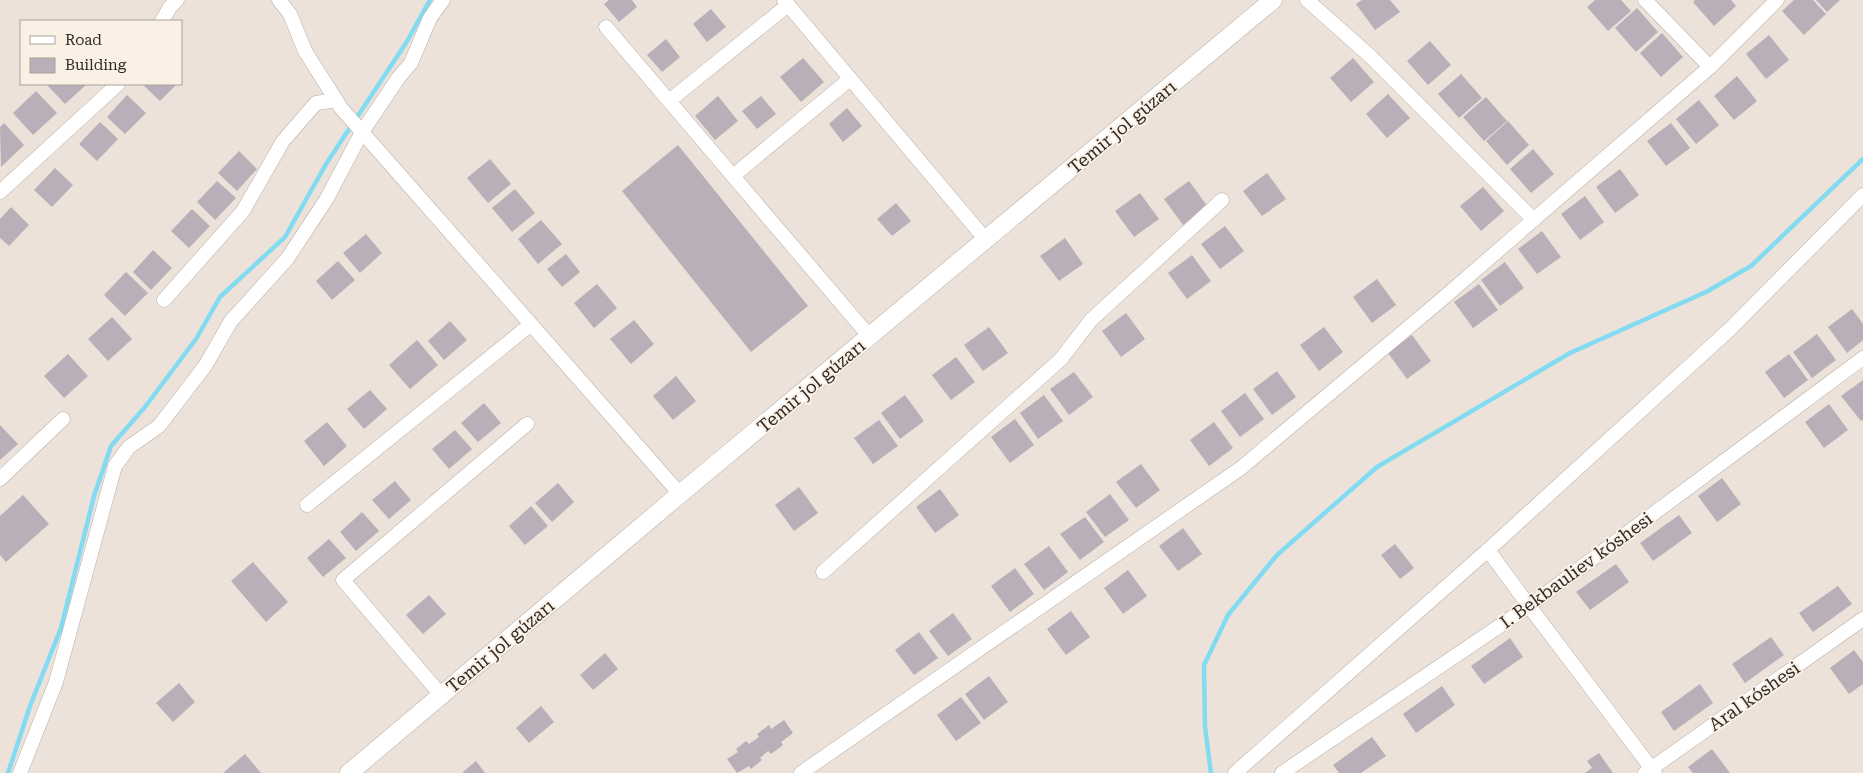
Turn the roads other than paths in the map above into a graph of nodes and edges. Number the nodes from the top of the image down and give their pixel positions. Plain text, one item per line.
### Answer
1 (177, 0) edge
2 (279, 0) edge
3 (443, 0) edge
4 (1273, 0) edge
5 (1307, 0) edge
6 (1645, 0) edge
7 (1777, 0) edge
8 (786, 2) edge
9 (163, 20) edge
10 (606, 27) dead end
11 (1710, 67) junction
12 (850, 79) junction
13 (117, 85) edge
14 (669, 101) junction
15 (338, 104) junction
16 (362, 132) junction
17 (733, 176) junction
18 (0, 192) edge
19 (1863, 195) edge
20 (1222, 200) dead end
21 (1534, 220) junction
22 (986, 240) junction
23 (164, 300) dead end
24 (530, 325) junction
25 (870, 337) junction
26 (1863, 358) edge
27 (63, 419) dead end
28 (527, 424) dead end
29 (0, 479) edge
30 (680, 494) junction
31 (307, 505) dead end
32 (1488, 550) junction
33 (824, 572) dead end
34 (1528, 606) junction
35 (1863, 619) edge
36 (441, 695) junction
37 (1650, 771) edge
38 (20, 773) edge
39 (349, 773) edge
40 (801, 773) edge
41 (1235, 773) edge
42 (1282, 773) edge

1 - 9 street
2 - 15 street
3 - 16 street
4 - 22 street, Temir jol gúzarı
5 - 21 street
6 - 11 street
7 - 11 street
8 - 12 street
8 - 14 street
10 - 14 street
11 - 21 street
12 - 17 street
12 - 22 street
13 - 18 street
14 - 17 street
15 - 16 street
15 - 23 street
16 - 24 street
16 - 38 street
17 - 25 street
19 - 32 street
20 - 33 street
21 - 40 street
22 - 25 street, Temir jol gúzarı
24 - 30 street
24 - 31 street
25 - 30 street, Temir jol gúzarı
26 - 34 street, I. Bekbauliev kóshesi
27 - 29 street
28 - 36 street
30 - 36 street, Temir jol gúzarı
32 - 34 street
32 - 41 street
34 - 37 street
34 - 42 street, I. Bekbauliev kóshesi
35 - 37 street, Aral kóshesi
36 - 39 street, Temir jol gúzarı

